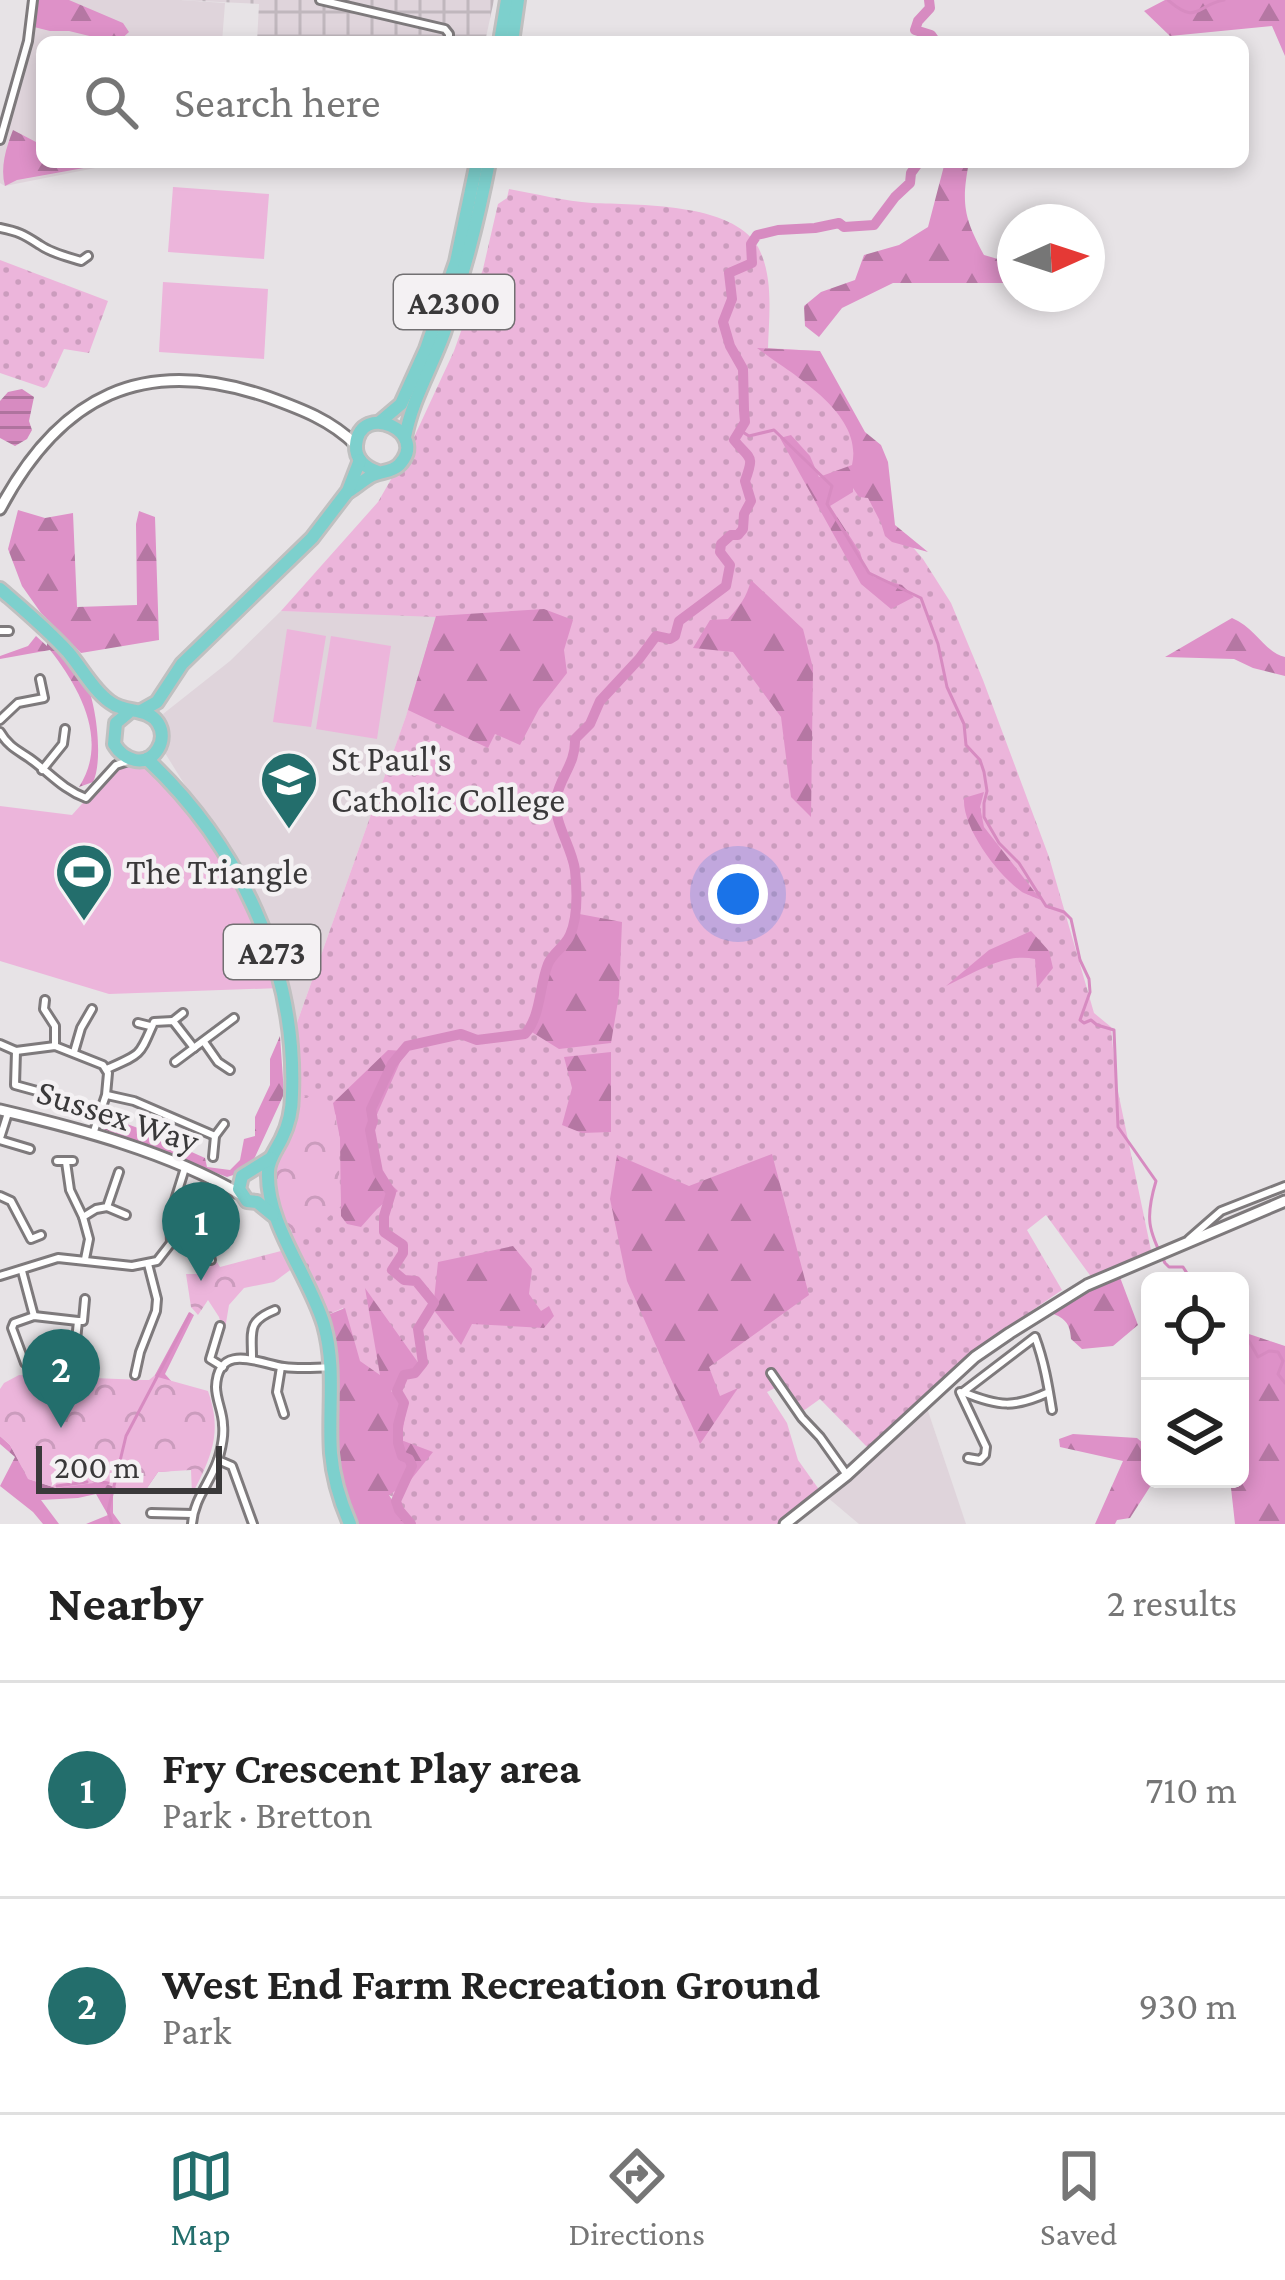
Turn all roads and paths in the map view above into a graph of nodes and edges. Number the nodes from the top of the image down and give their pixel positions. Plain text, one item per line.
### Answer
1 (34, 0) edge
2 (320, 0) edge
3 (507, 0) edge
4 (518, 0) edge
5 (449, 36) edge
6 (501, 36) edge
7 (513, 36) edge
8 (0, 140) edge
9 (476, 168) edge
10 (488, 168) edge
11 (0, 228) edge
12 (88, 256) dead end
13 (374, 424) junction
14 (337, 426) junction
15 (405, 437) junction
16 (358, 453) junction
17 (378, 472) junction
18 (348, 491) junction
19 (0, 509) edge
20 (1, 588) edge
21 (40, 680) dead end
22 (157, 702) junction
23 (110, 703) junction
24 (135, 712) junction
25 (0, 720) edge
26 (157, 721) junction
27 (116, 723) junction
28 (65, 729) dead end
29 (0, 732) edge
30 (152, 755) junction
31 (116, 758) junction
32 (42, 770) junction
33 (45, 1000) dead end
34 (92, 1009) dead end
35 (183, 1013) dead end
36 (234, 1018) dead end
37 (172, 1021) junction
38 (137, 1022) dead end
39 (151, 1026) junction
40 (203, 1041) junction
41 (0, 1044) edge
42 (55, 1046) junction
43 (194, 1048) junction
44 (16, 1052) junction
45 (74, 1052) junction
46 (176, 1062) dead end
47 (107, 1069) junction
48 (230, 1070) dead end
49 (48, 1094) dead end
50 (106, 1095) junction
51 (4, 1111) edge
52 (224, 1124) dead end
53 (92, 1136) junction
54 (215, 1136) junction
55 (0, 1139) edge
56 (30, 1149) dead end
57 (213, 1157) dead end
58 (271, 1159) junction
59 (65, 1161) dead end
60 (185, 1168) junction
61 (119, 1172) dead end
62 (243, 1182) junction
63 (268, 1183) junction
64 (1285, 1186) edge
65 (0, 1196) edge
66 (1285, 1201) edge
67 (257, 1202) junction
68 (107, 1207) junction
69 (172, 1208) junction
70 (126, 1215) dead end
71 (274, 1216) junction
72 (83, 1217) junction
73 (41, 1234) dead end
74 (228, 1240) dead end
75 (1182, 1245) junction
76 (207, 1247) junction
77 (85, 1259) junction
78 (212, 1259) dead end
79 (148, 1264) junction
80 (22, 1271) junction
81 (0, 1276) edge
82 (86, 1300) dead end
83 (274, 1310) dead end
84 (34, 1316) junction
85 (78, 1321) junction
86 (220, 1326) dead end
87 (75, 1350) dead end
88 (252, 1358) junction
89 (25, 1363) dead end
90 (224, 1367) junction
91 (281, 1367) junction
92 (332, 1367) junction
93 (771, 1372) dead end
94 (135, 1375) dead end
95 (946, 1385) junction
96 (1049, 1391) junction
97 (962, 1392) junction
98 (1052, 1410) dead end
99 (284, 1414) dead end
100 (968, 1458) dead end
101 (218, 1460) junction
102 (847, 1475) junction
103 (151, 1513) dead end
104 (193, 1514) junction
105 (192, 1524) edge
106 (253, 1524) edge
107 (350, 1524) edge
108 (785, 1524) edge

1 - 8 street
2 - 5 street
3 - 6 main road
4 - 7 main road
9 - 13 main road, A2300
10 - 15 main road, A2300
11 - 12 street
13 - 14 street
13 - 15 main road
13 - 16 main road
14 - 16 street
14 - 19 street
15 - 17 main road
16 - 17 main road
16 - 18 main road
17 - 18 main road
18 - 22 main road
20 - 23 main road
21 - 25 street
22 - 24 main road
22 - 26 main road
23 - 24 main road
23 - 27 main road
24 - 26 main road
24 - 27 main road
26 - 30 main road
27 - 31 main road
28 - 32 street
29 - 32 street
30 - 31 main road
30 - 58 main road, A273
31 - 32 street
33 - 42 street
34 - 45 street
35 - 37 street
36 - 40 street
37 - 39 street
37 - 43 street
38 - 39 street
39 - 47 street
40 - 43 street
40 - 48 street
41 - 44 street
42 - 44 street
42 - 45 street
43 - 46 street
44 - 49 street
45 - 47 street
47 - 50 street
50 - 53 street
50 - 54 street
51 - 53 street, Sussex Way
51 - 55 street
52 - 54 street
53 - 60 street, Sussex Way
54 - 57 street
55 - 56 street
58 - 62 main road
58 - 63 main road, A273
59 - 72 street
60 - 62 street, Sussex Way
60 - 69 street
61 - 68 street
62 - 63 main road
62 - 67 main road
63 - 67 main road
63 - 71 main road, A273
64 - 75 street
65 - 73 street
66 - 75 street
67 - 71 main road, A273
68 - 70 street
68 - 72 street
69 - 76 street
69 - 79 street
71 - 92 main road, A273
72 - 77 street
74 - 76 street
75 - 95 street
76 - 78 street
77 - 79 street
77 - 80 street
79 - 94 street
80 - 81 street
80 - 84 street
82 - 85 street
83 - 88 street
84 - 85 street
84 - 89 street
85 - 87 street
86 - 90 street
88 - 90 street
88 - 91 street
90 - 101 street
91 - 92 street
91 - 99 street
92 - 107 main road, A273
93 - 102 street
95 - 97 street
95 - 102 street
96 - 97 street
96 - 97 street
96 - 98 street
97 - 100 street
101 - 104 street
101 - 106 street
102 - 108 street
103 - 104 street
104 - 105 street

